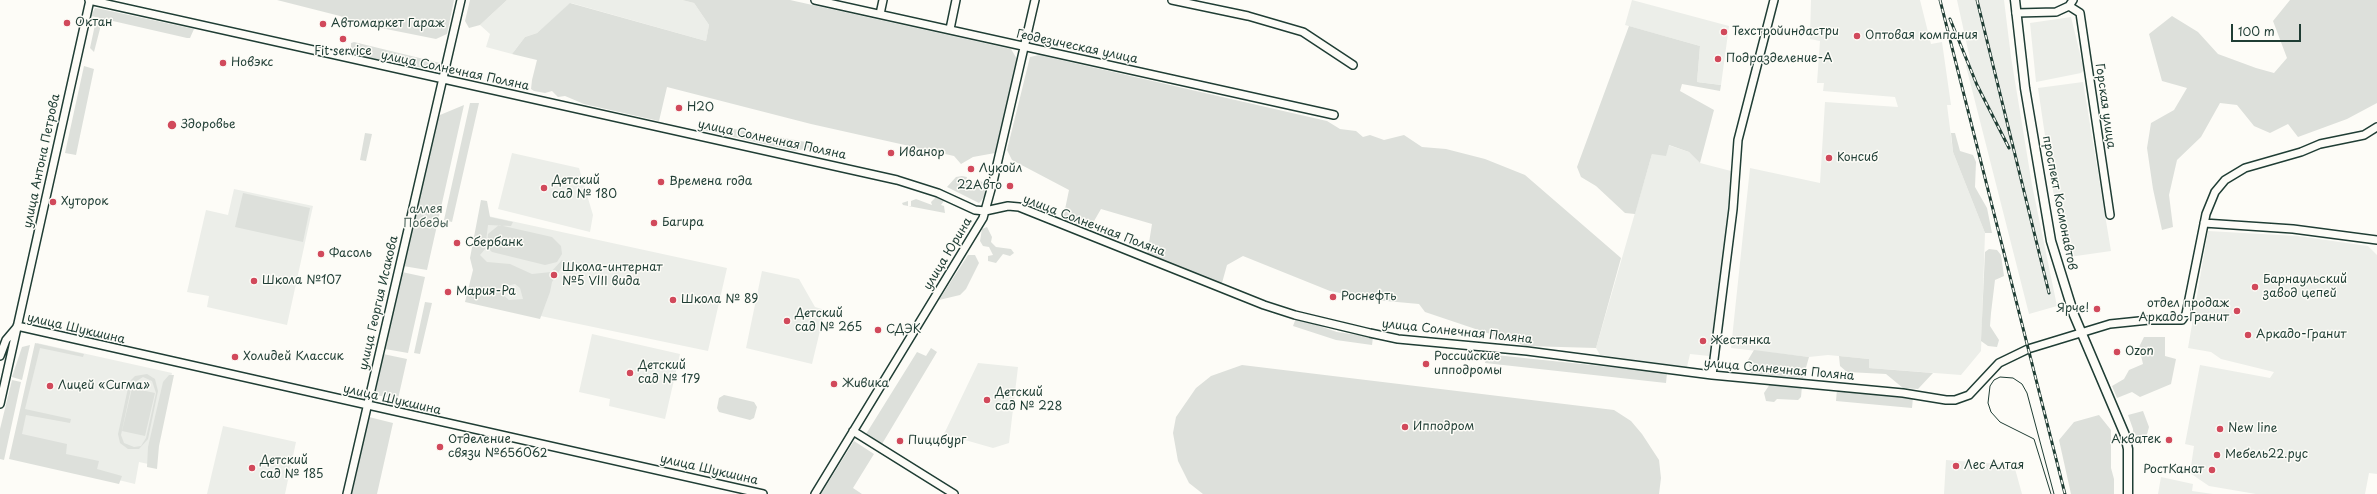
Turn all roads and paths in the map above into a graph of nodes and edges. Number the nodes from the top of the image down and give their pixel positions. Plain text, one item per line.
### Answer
1 (89, 0) edge
2 (460, 0) edge
3 (815, 0) edge
4 (883, 0) edge
5 (956, 0) edge
6 (1036, 0) edge
7 (1172, 0) edge
8 (1774, 0) edge
9 (2015, 0) edge
10 (2071, 3) edge
11 (2016, 13) junction
12 (880, 14) junction
13 (950, 29) junction
14 (1024, 46) junction
15 (1353, 65) dead end
16 (441, 79) junction
17 (1334, 115) dead end
18 (2377, 127) edge
19 (986, 210) junction
20 (2110, 215) dead end
21 (2204, 223) junction
22 (2377, 240) edge
23 (17, 326) junction
24 (2080, 332) junction
25 (0, 356) edge
26 (1712, 375) junction
27 (0, 404) edge
28 (367, 406) junction
29 (853, 431) junction
30 (348, 494) edge
31 (763, 494) edge
32 (815, 494) edge
33 (954, 494) edge
34 (2128, 494) edge

1 - 16 street, улица Солнечная Поляна
1 - 23 street, улица Антона Петрова
2 - 16 street, улица Георгия Исакова
3 - 12 street, Геодезическая улица
4 - 12 street
5 - 13 street
6 - 14 street, улица Юрина
7 - 15 street
8 - 26 street
9 - 11 main road, проспект Космонавтов
10 - 11 street, Горская улица
10 - 20 street, Горская улица
11 - 24 main road, проспект Космонавтов
12 - 13 street, Геодезическая улица
13 - 14 street, Геодезическая улица
14 - 17 street, Геодезическая улица
14 - 19 street, улица Юрина
16 - 19 street, улица Солнечная Поляна
16 - 28 street, улица Георгия Исакова
18 - 21 street
19 - 26 street, улица Солнечная Поляна
19 - 29 street, улица Юрина
21 - 22 street
21 - 24 street
23 - 25 street, улица Антона Петрова
23 - 27 street, улица Антона Петрова
23 - 28 street, улица Шукшина
24 - 26 street, улица Солнечная Поляна
24 - 34 main road, проспект Космонавтов
28 - 30 street, улица Георгия Исакова
28 - 31 street, улица Шукшина
29 - 32 street, улица Юрина
29 - 33 street

